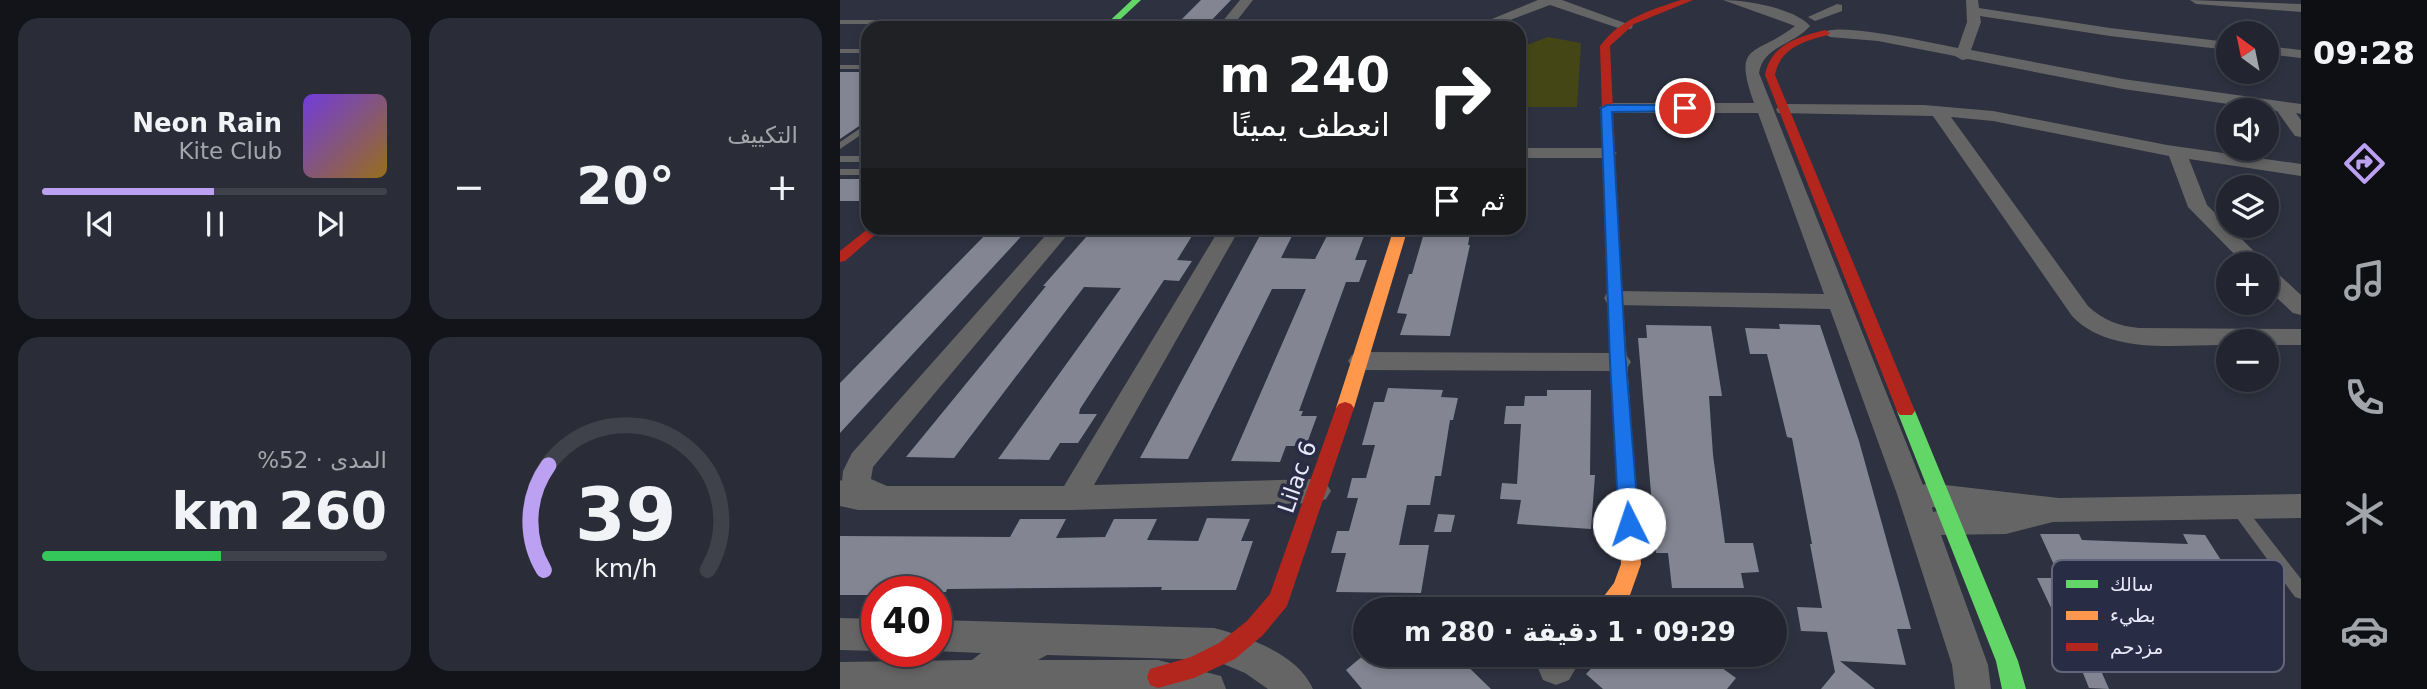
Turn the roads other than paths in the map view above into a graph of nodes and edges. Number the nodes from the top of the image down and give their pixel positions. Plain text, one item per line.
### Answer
1 (1138, 0) edge
2 (1247, 0) edge
3 (1550, 0) edge
4 (1689, 0) edge
5 (1730, 0) edge
6 (2196, 0) edge
7 (1973, 5) edge
8 (2301, 9) edge
9 (1841, 14) edge
10 (1114, 21) edge
11 (1230, 21) edge
12 (1495, 21) edge
13 (840, 22) edge
14 (861, 22) edge
15 (1814, 25) junction
16 (1626, 26) junction
17 (1878, 37) junction
18 (2216, 45) edge
19 (840, 51) edge
20 (861, 51) edge
21 (2279, 51) edge
22 (2301, 54) edge
23 (1962, 56) junction
24 (861, 64) edge
25 (840, 67) edge
26 (856, 67) junction
27 (861, 67) edge
28 (2282, 106) junction
29 (1607, 108) junction
30 (2301, 108) edge
31 (1938, 111) junction
32 (1778, 118) junction
33 (861, 131) edge
34 (2301, 132) edge
35 (840, 146) edge
36 (2177, 152) junction
37 (1526, 153) edge
38 (1608, 153) junction
39 (840, 159) edge
40 (861, 159) edge
41 (2301, 170) edge
42 (840, 172) edge
43 (861, 172) edge
44 (868, 235) edge
45 (1057, 235) edge
46 (1226, 235) edge
47 (1399, 235) edge
48 (2244, 252) edge
49 (840, 258) edge
50 (2279, 287) edge
51 (1615, 299) junction
52 (1838, 302) junction
53 (2301, 308) edge
54 (2301, 337) edge
55 (1362, 361) junction
56 (1618, 362) junction
57 (871, 448) junction
58 (840, 475) edge
59 (1316, 491) junction
60 (840, 492) edge
61 (881, 496) junction
62 (1072, 498) junction
63 (2236, 506) junction
64 (2301, 506) edge
65 (1917, 508) junction
66 (1947, 509) junction
67 (2277, 560) edge
68 (2284, 570) edge
69 (2301, 592) edge
70 (1615, 597) edge
71 (840, 634) edge
72 (861, 635) edge
73 (952, 636) edge
74 (1050, 639) junction
75 (1232, 649) junction
76 (1158, 677) junction
77 (840, 679) edge
78 (961, 682) edge
79 (1208, 689) edge
80 (1295, 689) edge
81 (1973, 689) edge
82 (2014, 689) edge

1 - 10 street
2 - 11 street
3 - 12 street
3 - 16 street
4 - 16 street
5 - 15 street
6 - 8 street
7 - 18 street
7 - 23 street
9 - 15 street
9 - 15 street
9 - 17 street
13 - 14 lane
15 - 17 street
15 - 32 street
16 - 29 street
17 - 23 street
19 - 20 lane
21 - 22 street
23 - 28 street
24 - 26 lane
25 - 26 lane
26 - 27 lane
28 - 30 street
28 - 34 street
29 - 32 street
29 - 38 street
31 - 32 street
31 - 36 street
31 - 54 street
32 - 52 street
32 - 66 street
33 - 35 lane
36 - 41 street
36 - 48 street
37 - 38 street
38 - 51 street
39 - 40 lane
42 - 43 lane
44 - 49 street
45 - 57 street
46 - 62 street
47 - 55 street, Lilac 6
50 - 53 street
51 - 52 street
51 - 56 street
52 - 65 street
55 - 56 street
55 - 59 street, Lilac 6
56 - 70 street
57 - 58 street
57 - 61 street
59 - 62 street
59 - 75 street, Lilac 6
60 - 61 street
61 - 62 street
63 - 64 street
63 - 66 street
63 - 67 lane
65 - 66 street
65 - 81 street
66 - 82 street
68 - 69 lane
71 - 72 street
73 - 74 street
74 - 75 street
74 - 78 street
75 - 76 street, Lilac 6
75 - 80 street
76 - 78 street
76 - 79 street
77 - 78 street

